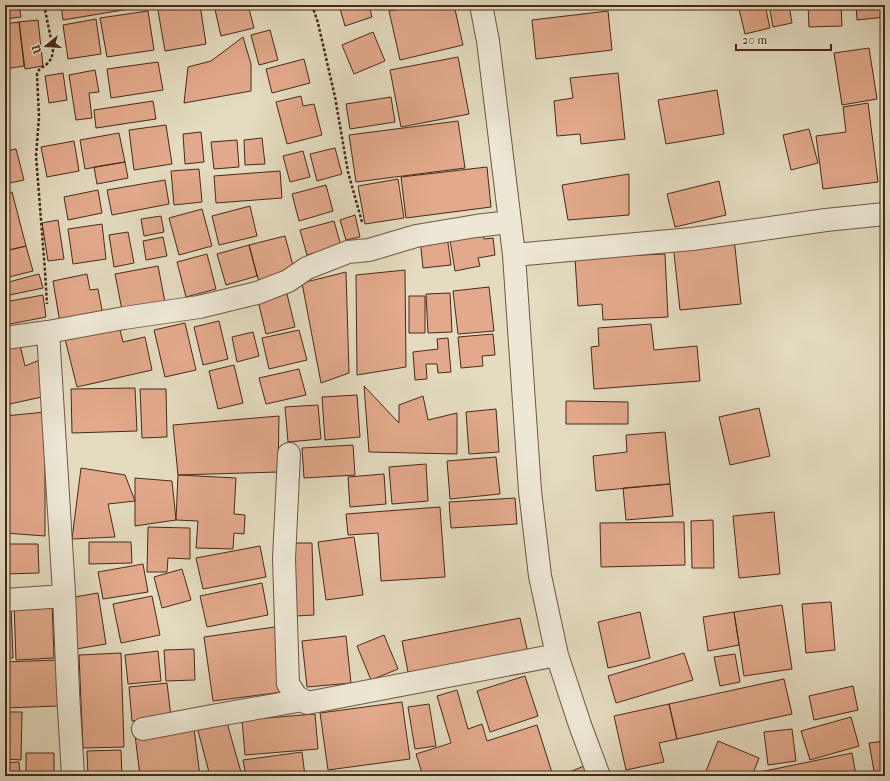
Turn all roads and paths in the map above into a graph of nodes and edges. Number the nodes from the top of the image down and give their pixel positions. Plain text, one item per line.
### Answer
1 (44, 5) edge
2 (312, 5) edge
3 (481, 5) edge
4 (885, 214) edge
5 (510, 222) junction
6 (370, 250) junction
7 (514, 255) junction
8 (48, 332) junction
9 (5, 338) edge
10 (289, 454) dead end
11 (64, 596) junction
12 (5, 600) edge
13 (557, 655) junction
14 (303, 700) junction
15 (143, 729) dead end
16 (73, 776) edge
17 (599, 776) edge

1 - 8 path
2 - 6 path
3 - 5 street
4 - 7 street
5 - 6 street
5 - 7 street
6 - 8 street
7 - 13 street
8 - 9 street
8 - 11 street
10 - 14 street
11 - 12 street
11 - 16 street
13 - 14 street
13 - 17 street
14 - 15 street

